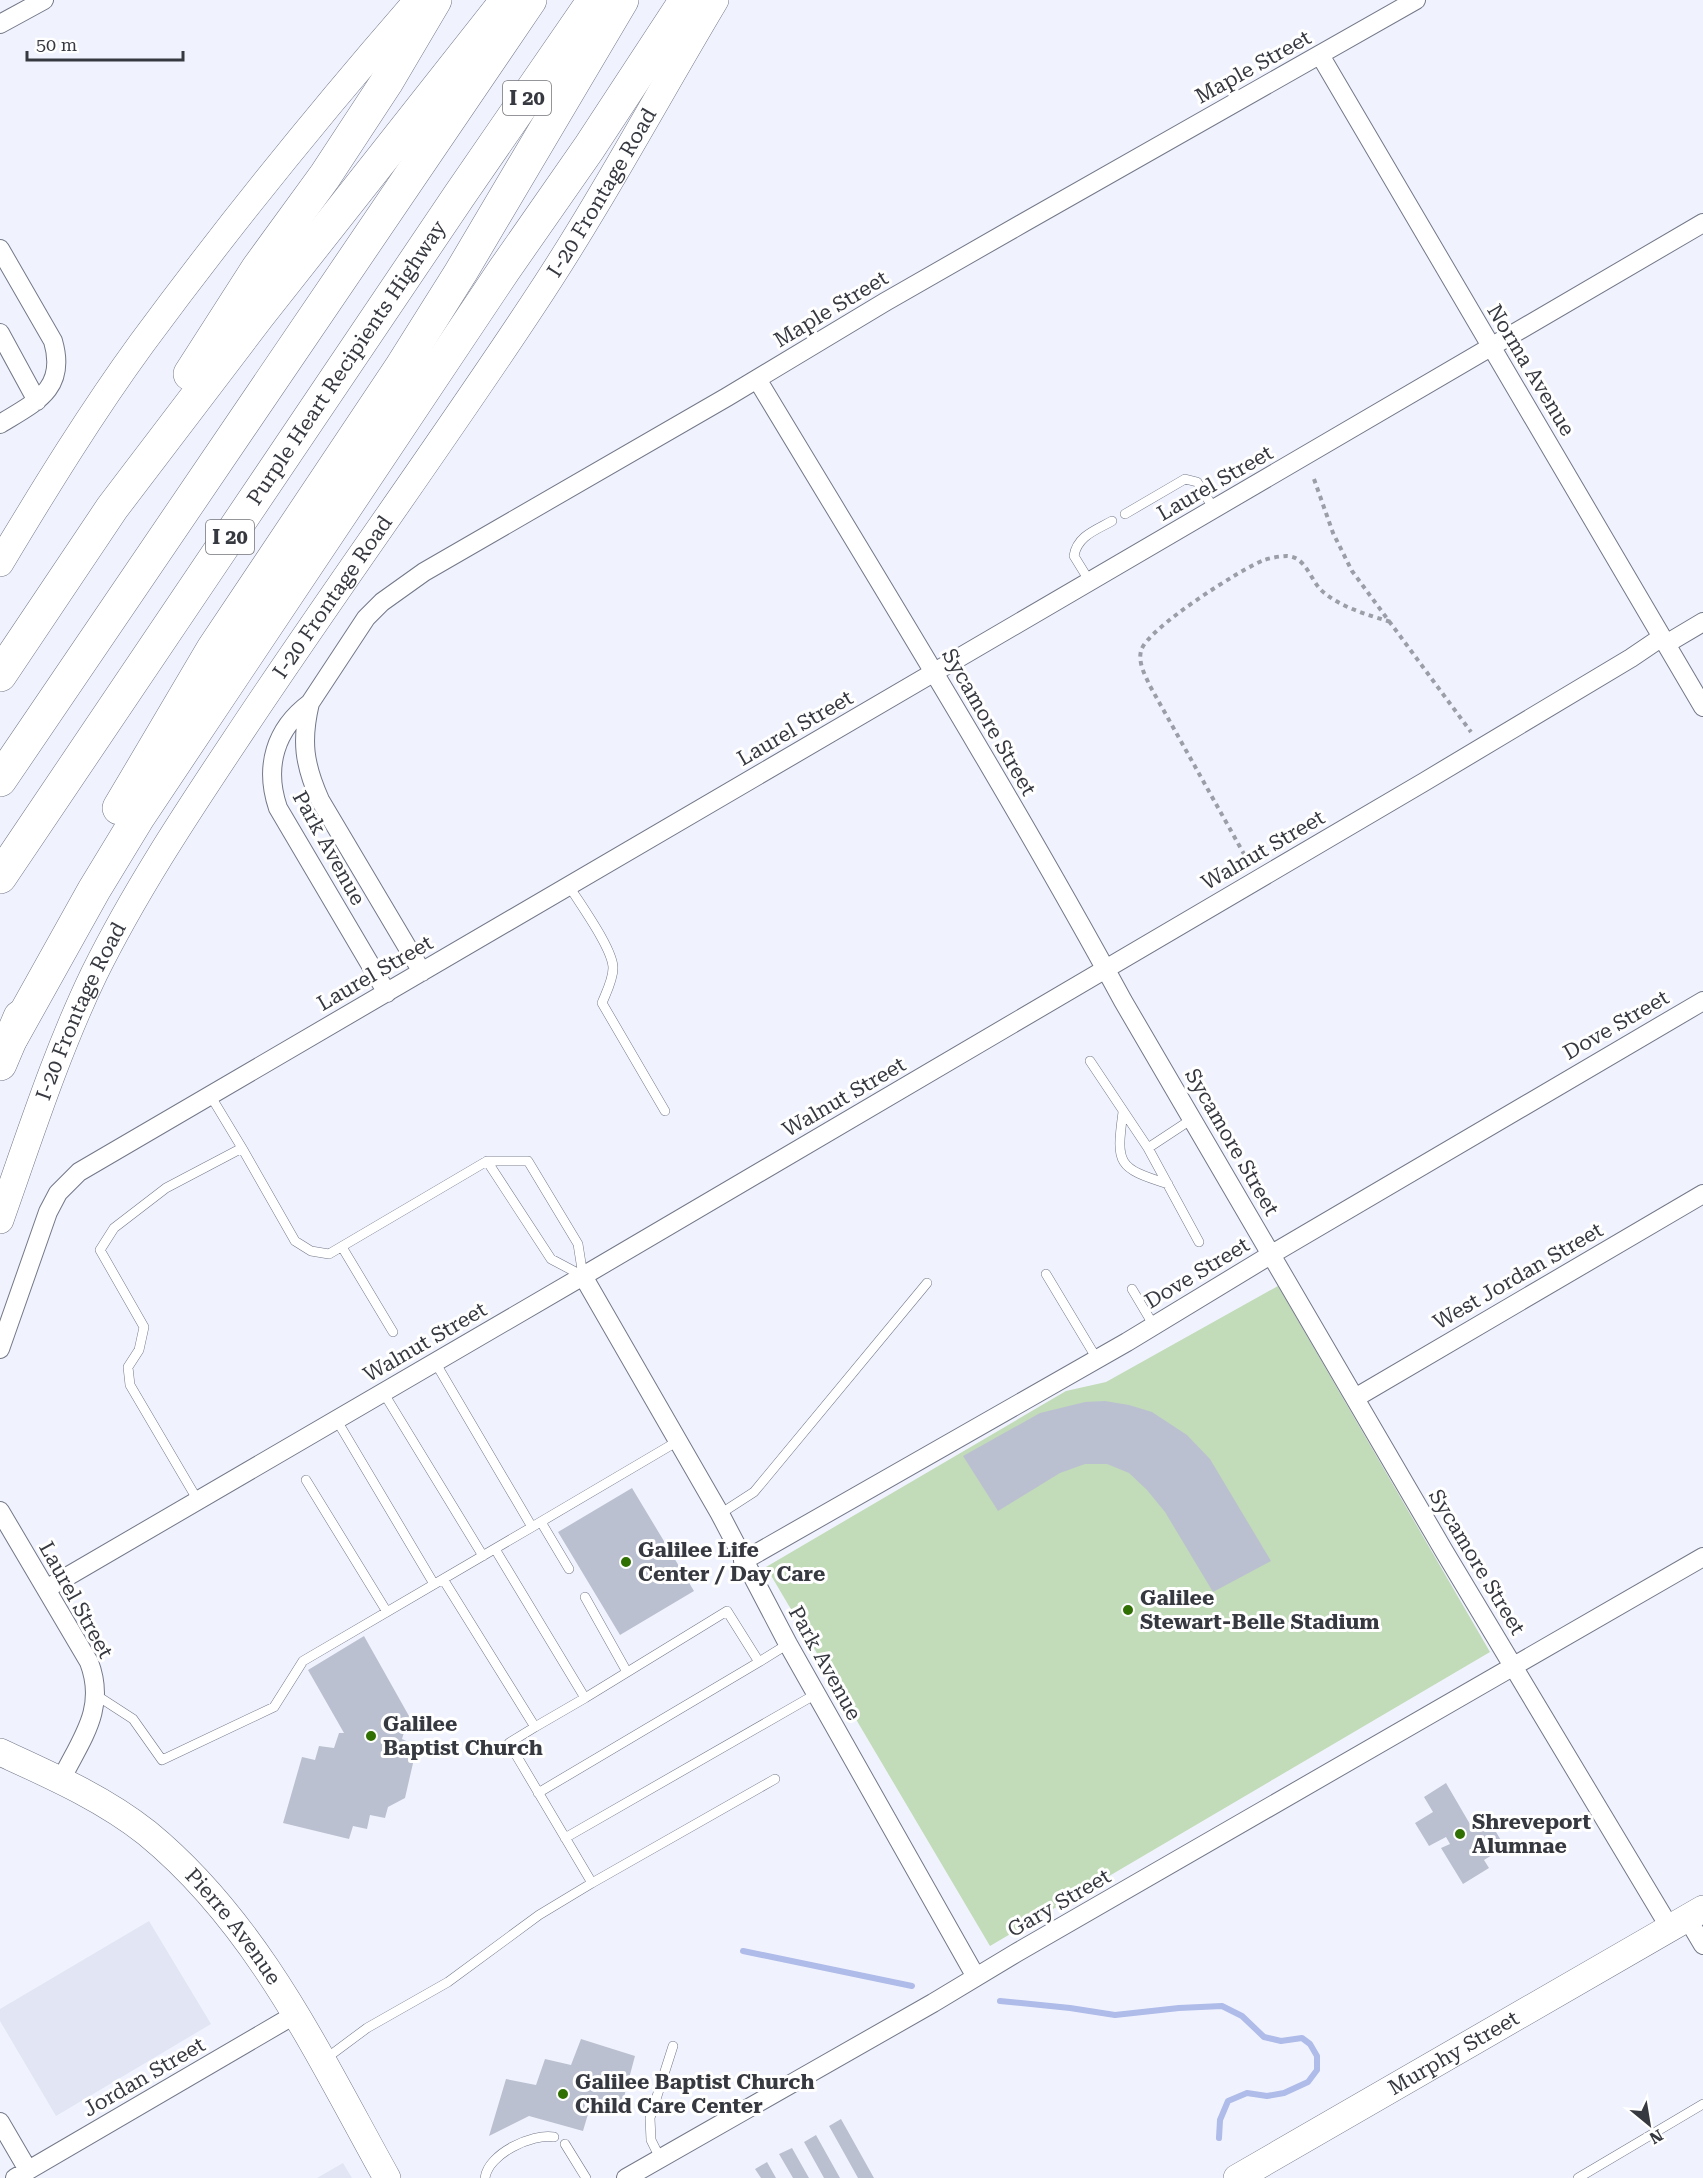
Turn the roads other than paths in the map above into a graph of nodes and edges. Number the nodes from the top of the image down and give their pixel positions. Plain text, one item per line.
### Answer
1 (44, 0) edge
2 (418, 0) edge
3 (435, 0) edge
4 (507, 0) edge
5 (530, 0) edge
6 (594, 0) edge
7 (622, 0) edge
8 (686, 0) edge
9 (715, 0) edge
10 (1416, 0) edge
11 (0, 24) edge
12 (1320, 56) junction
13 (1703, 223) edge
14 (0, 249) edge
15 (0, 333) edge
16 (1491, 347) junction
17 (757, 379) junction
18 (37, 401) junction
19 (0, 424) edge
20 (112, 508) junction
21 (1214, 509) junction
22 (1125, 514) dead end
23 (1112, 521) dead end
24 (0, 563) edge
25 (1090, 582) junction
26 (1703, 622) edge
27 (1664, 640) junction
28 (934, 672) junction
29 (0, 675) edge
30 (310, 703) junction
31 (1703, 707) edge
32 (0, 780) edge
33 (0, 877) edge
34 (568, 886) junction
35 (1106, 969) junction
36 (422, 972) junction
37 (387, 993) junction
38 (1703, 1001) edge
39 (6, 1051) edge
40 (1090, 1061) dead end
41 (210, 1095) junction
42 (665, 1111) dead end
43 (1123, 1112) junction
44 (1192, 1119) junction
45 (242, 1148) junction
46 (1148, 1148) junction
47 (487, 1161) junction
48 (1168, 1185) junction
49 (1703, 1194) edge
50 (0, 1220) edge
51 (1199, 1242) dead end
52 (342, 1246) junction
53 (1272, 1254) junction
54 (1046, 1274) dead end
55 (583, 1276) junction
56 (927, 1283) dead end
57 (1132, 1289) dead end
58 (1154, 1326) junction
59 (393, 1332) dead end
60 (0, 1349) edge
61 (1097, 1359) junction
62 (435, 1362) junction
63 (383, 1392) junction
64 (1355, 1398) junction
65 (336, 1419) junction
66 (678, 1441) junction
67 (306, 1480) dead end
68 (197, 1500) junction
69 (0, 1511) edge
70 (720, 1514) junction
71 (541, 1521) junction
72 (532, 1527) junction
73 (495, 1549) junction
74 (483, 1556) junction
75 (1703, 1557) edge
76 (743, 1561) junction
77 (568, 1569) dead end
78 (439, 1582) junction
79 (46, 1589) junction
80 (585, 1597) dead end
81 (387, 1612) junction
82 (788, 1644) junction
83 (759, 1662) junction
84 (1514, 1667) junction
85 (627, 1672) junction
86 (816, 1694) junction
87 (96, 1695) junction
88 (585, 1698) junction
89 (535, 1727) junction
90 (0, 1752) edge
91 (775, 1779) dead end
92 (61, 1780) junction
93 (538, 1793) junction
94 (565, 1838) junction
95 (592, 1883) junction
96 (1687, 1918) edge
97 (1703, 1945) edge
98 (976, 1977) junction
99 (296, 2014) junction
100 (673, 2046) dead end
101 (322, 2061) junction
102 (1703, 2103) edge
103 (0, 2122) edge
104 (554, 2137) dead end
105 (565, 2144) dead end
106 (660, 2158) junction
107 (21, 2174) edge
108 (387, 2178) edge
109 (485, 2178) edge
110 (586, 2178) edge
111 (626, 2178) edge
112 (1237, 2178) edge
113 (1578, 2178) edge

1 - 11 street
2 - 24 main road
3 - 20 highway
4 - 20 highway
5 - 32 highway, I 20
6 - 33 highway, Purple Heart Recipients Highway / I 20
7 - 39 highway
8 - 39 highway
9 - 50 main road, I-20 Frontage Road
10 - 12 street, Maple Street
12 - 16 street, Norma Avenue
12 - 17 street, Maple Street
13 - 16 street, Laurel Street
14 - 18 street
15 - 18 street
16 - 21 street, Laurel Street
16 - 27 street, Norma Avenue
17 - 28 street, Sycamore Street
17 - 30 street, Maple Street
18 - 19 street
20 - 29 highway
21 - 22 lane
21 - 25 street, Laurel Street
23 - 25 lane
25 - 28 street, Laurel Street
26 - 27 street, Walnut Street
27 - 31 street, Norma Avenue
27 - 35 street, Walnut Street
28 - 34 street, Laurel Street
28 - 35 street, Sycamore Street
30 - 36 street, Park Avenue
30 - 37 street, Park Avenue
34 - 36 street, Laurel Street
34 - 42 lane
35 - 44 street, Sycamore Street
35 - 55 street, Walnut Street
36 - 37 street, Laurel Street
37 - 41 street, Laurel Street
38 - 53 street, Dove Street
40 - 43 lane
41 - 45 lane
41 - 60 street, Laurel Street
43 - 46 lane
43 - 48 lane
44 - 46 lane
44 - 53 street, Sycamore Street
45 - 52 lane
45 - 68 lane
46 - 48 lane
47 - 52 lane
47 - 55 lane
47 - 55 lane, Park Avenue
48 - 51 lane
49 - 64 street, West Jordan Street
52 - 59 lane
53 - 58 street, Dove Street
53 - 64 street, Sycamore Street
54 - 61 lane
55 - 62 street, Walnut Street
55 - 66 street, Park Avenue
56 - 70 lane
57 - 58 lane
58 - 61 street, Dove Street
61 - 76 street, Dove Street
62 - 63 street, Walnut Street
62 - 72 lane
63 - 65 street, Walnut Street
63 - 74 lane
64 - 84 street, Sycamore Street
65 - 68 street, Walnut Street
65 - 78 lane
66 - 70 street, Park Avenue
66 - 71 lane
67 - 81 lane
68 - 79 street, Walnut Street
69 - 79 street, Laurel Street
70 - 76 street, Park Avenue
71 - 72 lane
71 - 77 lane
72 - 73 lane
73 - 74 lane
73 - 88 lane
74 - 78 lane
75 - 84 street, Gary Street
76 - 82 street, Park Avenue
78 - 81 lane
78 - 89 lane
79 - 87 street, Laurel Street
80 - 85 lane
81 - 87 lane
82 - 83 lane
82 - 86 street, Park Avenue
83 - 85 lane
83 - 93 lane
84 - 96 street, Sycamore Street
84 - 98 street, Gary Street
85 - 88 lane
86 - 94 lane
86 - 98 street, Park Avenue
87 - 92 street, Laurel Street
88 - 89 lane
89 - 93 lane
90 - 92 main road, Pierre Avenue
91 - 95 lane
92 - 99 main road, Pierre Avenue
93 - 94 lane
94 - 95 lane
95 - 101 lane
96 - 97 street, Sycamore Street
96 - 112 main road, Murphy Street
98 - 106 street, Gary Street
99 - 101 main road, Pierre Avenue
99 - 107 street, Jordan Street
100 - 106 lane
101 - 108 main road, Pierre Avenue
102 - 113 lane
103 - 107 street
104 - 109 lane
105 - 110 lane
106 - 111 street, Gary Street

